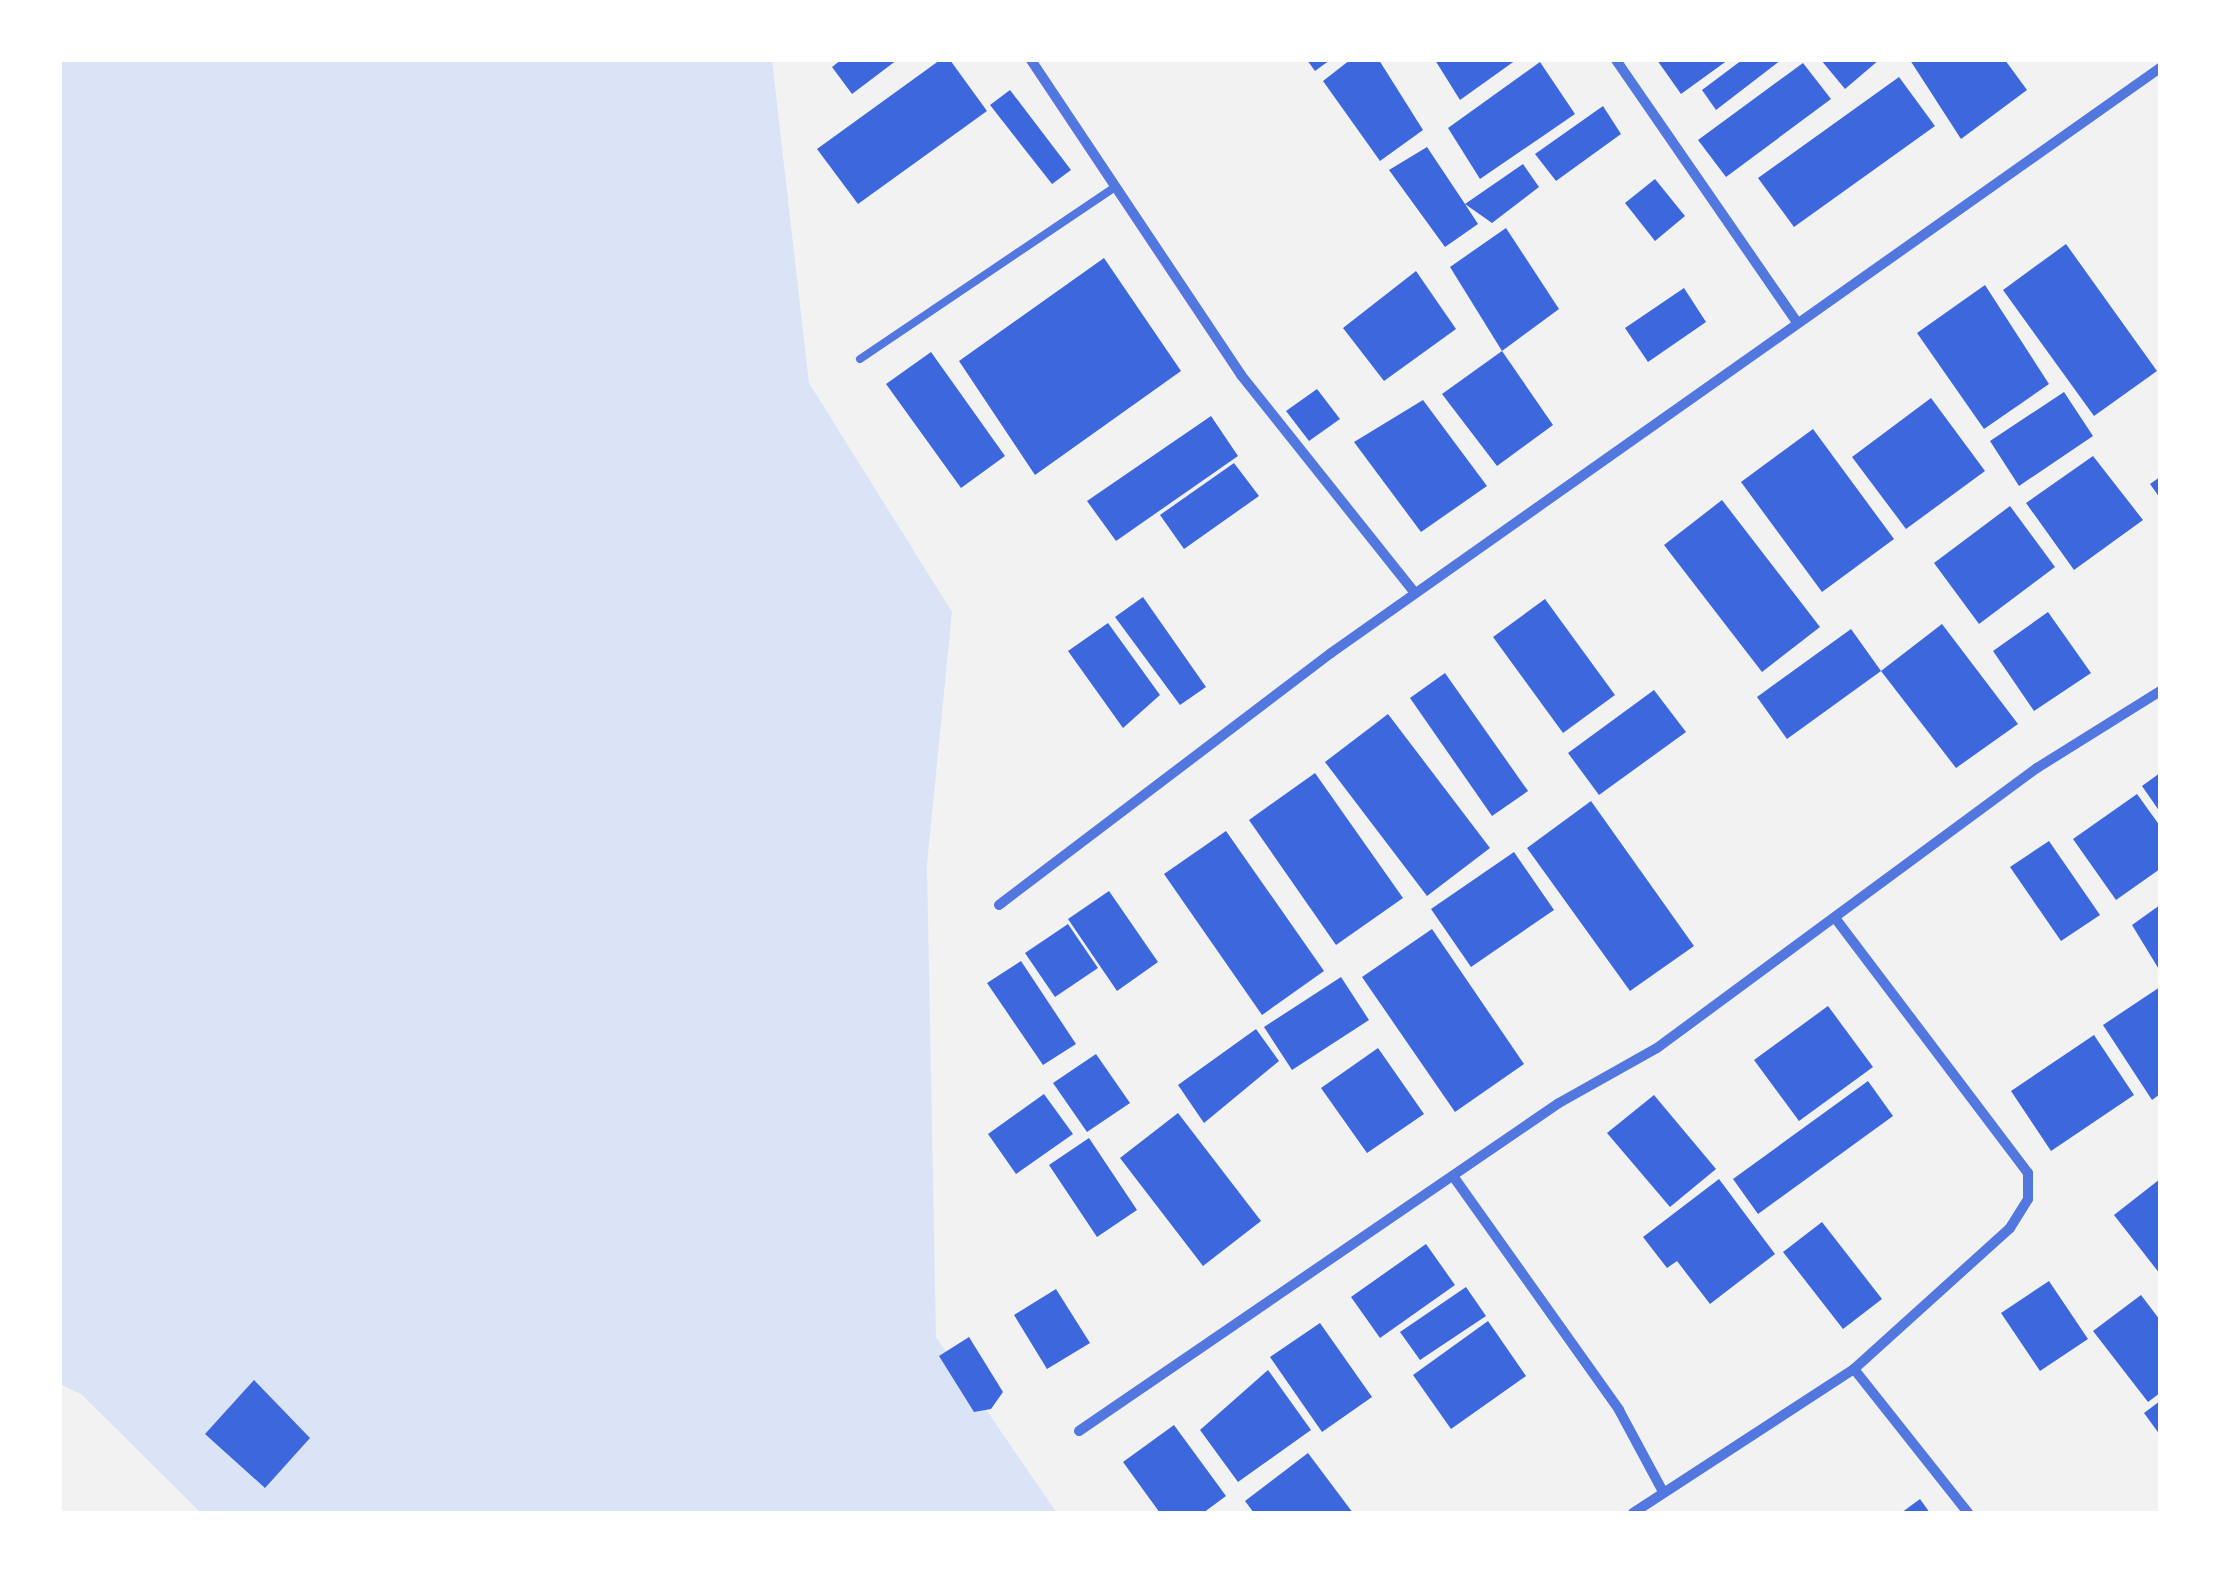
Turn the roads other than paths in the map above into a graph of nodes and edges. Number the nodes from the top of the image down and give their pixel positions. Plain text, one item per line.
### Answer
1 (1031, 60) edge
2 (1616, 60) edge
3 (2160, 68) edge
4 (1111, 190) junction
5 (1796, 321) junction
6 (860, 359) dead end
7 (1415, 593) junction
8 (2160, 691) edge
9 (999, 905) dead end
10 (1837, 920) junction
11 (1453, 1176) junction
12 (1854, 1369) junction
13 (1079, 1431) dead end
14 (1662, 1490) junction
15 (1633, 1513) edge
16 (1968, 1513) edge

1 - 4 street
2 - 5 street
3 - 5 street
4 - 6 lane
4 - 7 street
5 - 7 street
7 - 9 street
8 - 10 street
10 - 11 street
10 - 12 street
11 - 13 street
11 - 14 street
12 - 14 street
12 - 16 street
14 - 15 street

